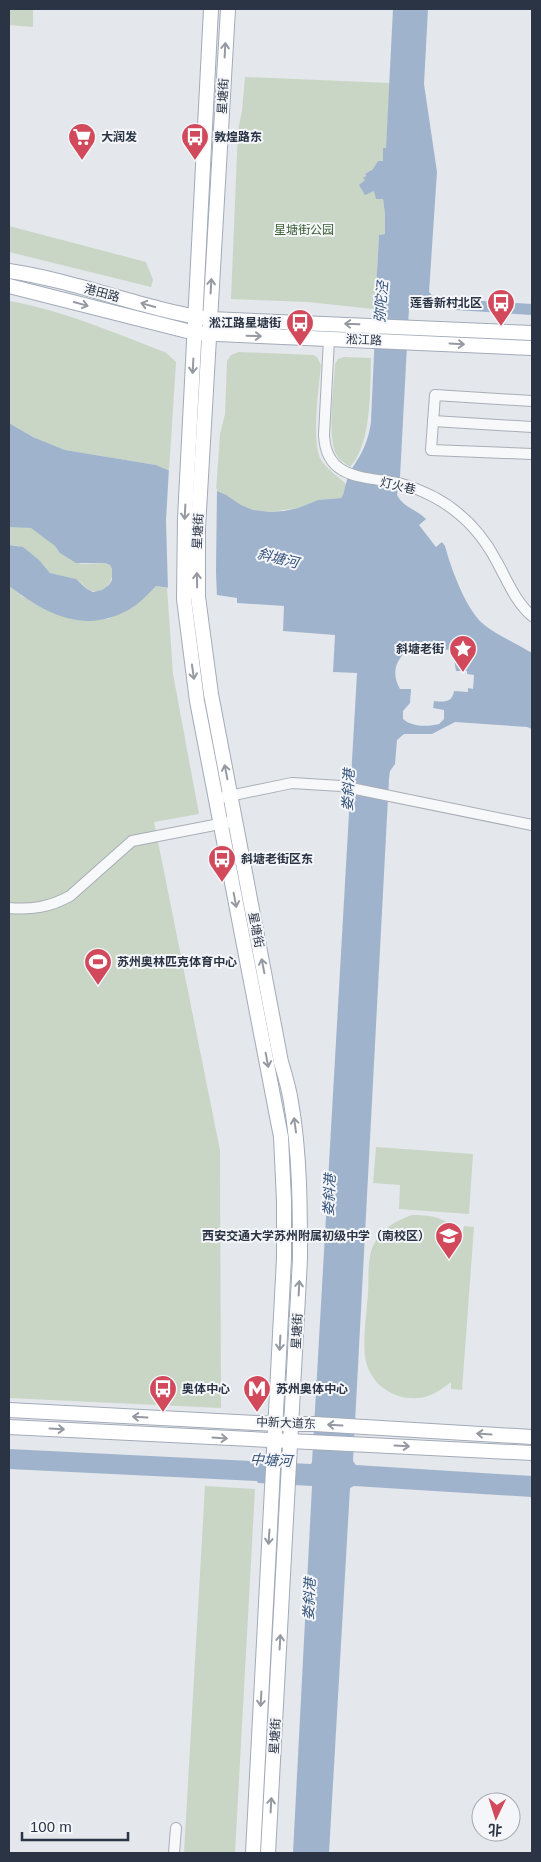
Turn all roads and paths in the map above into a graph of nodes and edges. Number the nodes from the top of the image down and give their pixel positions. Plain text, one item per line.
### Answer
1 (212, 9) edge
2 (228, 9) edge
3 (9, 271) edge
4 (9, 286) edge
5 (196, 317) junction
6 (210, 319) junction
7 (532, 333) edge
8 (202, 334) junction
9 (329, 339) junction
10 (532, 348) edge
11 (532, 401) edge
12 (433, 421) junction
13 (532, 426) edge
14 (532, 454) edge
15 (532, 616) edge
16 (231, 796) junction
17 (215, 799) junction
18 (235, 821) junction
19 (220, 824) junction
20 (532, 825) edge
21 (9, 908) edge
22 (9, 1410) edge
23 (276, 1424) junction
24 (292, 1424) junction
25 (9, 1427) edge
26 (532, 1437) edge
27 (275, 1441) junction
28 (291, 1441) junction
29 (532, 1453) edge
30 (176, 1828) dead end
31 (174, 1853) edge
32 (253, 1853) edge
33 (268, 1853) edge

1 - 5 main road, 星塘街
6 -> 2 main road, 星塘街
5 -> 3 main road, 港田路
4 -> 8 main road, 港田路
5 - 6 main road, 淞江路
5 - 8 main road, 星塘街
7 -> 6 main road, 淞江路
6 - 8 main road, 星塘街
8 -> 9 main road, 淞江路
16 -> 8 main road, 星塘街
8 -> 17 main road, 星塘街
9 -> 10 main road, 淞江路
9 - 15 street, 灯火巷
11 - 12 street
12 - 13 street
12 - 14 street
16 - 17 street
16 - 18 main road, 星塘街
16 - 20 street
17 - 19 main road, 星塘街
18 - 19 street
24 -> 18 main road, 星塘街
19 - 21 street
19 -> 23 main road, 星塘街
23 -> 22 main road, 中新大道东
23 - 24 main road, 中新大道东
23 - 27 main road, 星塘街
26 -> 24 main road, 中新大道东
24 - 28 main road, 星塘街
25 -> 27 main road, 中新大道东
27 - 28 main road, 中新大道东
27 -> 32 main road, 星塘街
28 -> 29 main road, 中新大道东
33 -> 28 main road, 星塘街
30 - 31 street

